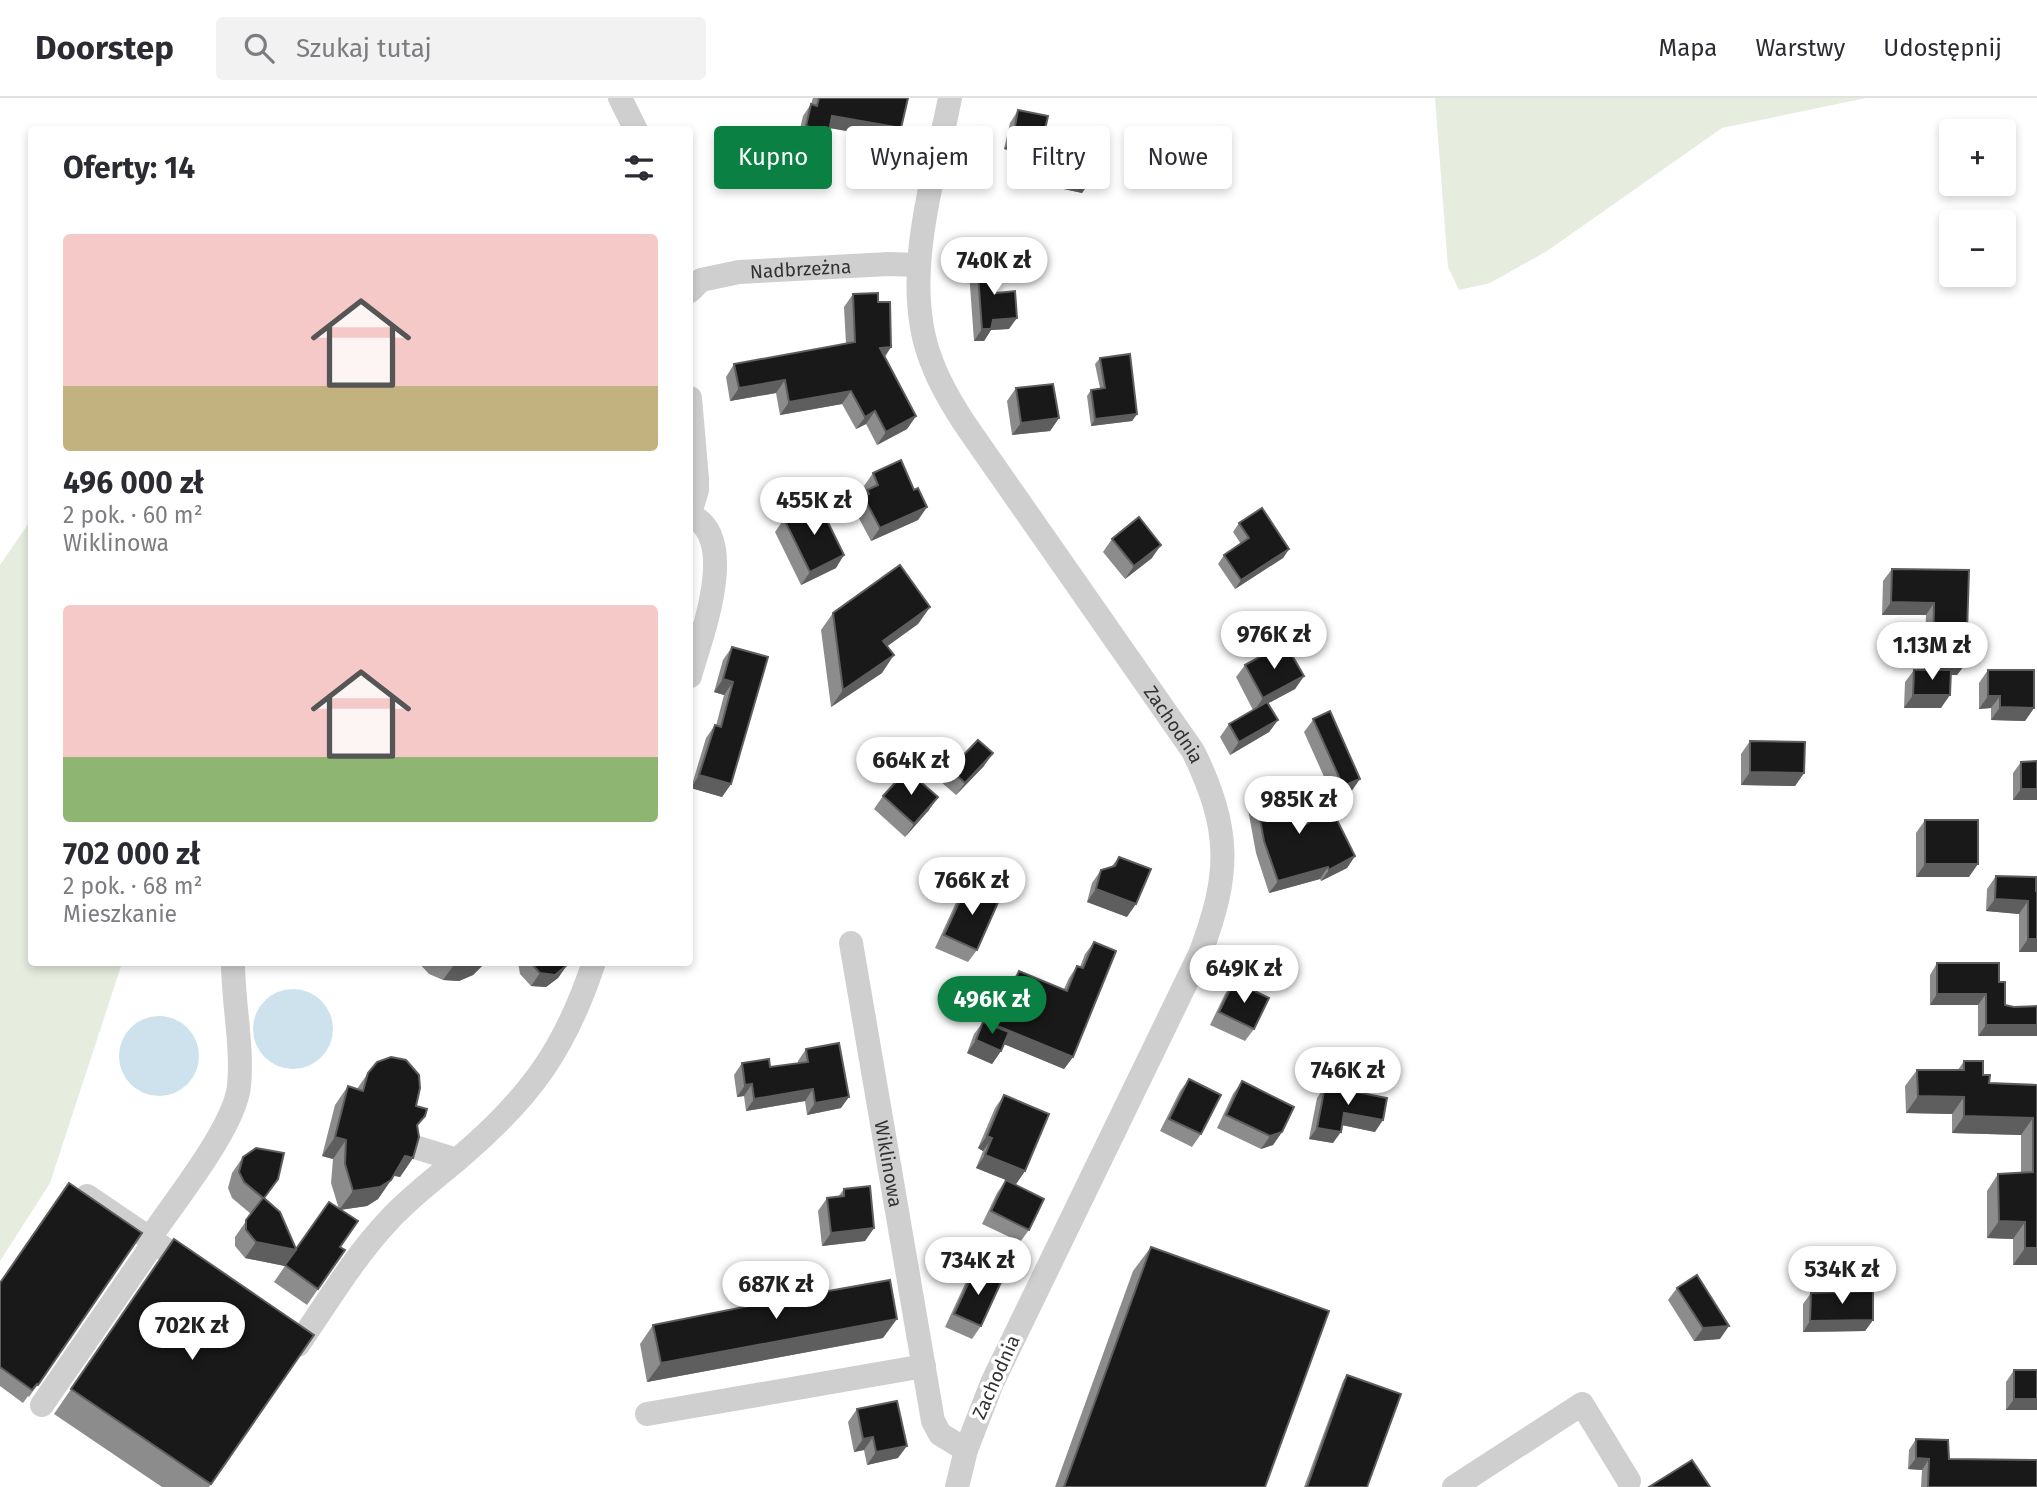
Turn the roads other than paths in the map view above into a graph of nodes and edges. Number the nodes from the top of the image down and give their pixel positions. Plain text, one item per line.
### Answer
1 (620, 98) edge
2 (950, 98) edge
3 (634, 126) edge
4 (919, 265) junction
5 (693, 279) edge
6 (693, 433) edge
7 (693, 504) edge
8 (693, 516) edge
9 (693, 666) edge
10 (850, 943) dead end
11 (233, 966) edge
12 (592, 966) edge
13 (418, 1147) edge
14 (457, 1160) junction
15 (75, 1188) edge
16 (152, 1240) junction
17 (210, 1279) edge
18 (287, 1334) edge
19 (924, 1367) junction
20 (42, 1405) dead end
21 (647, 1414) dead end
22 (966, 1450) junction
23 (1629, 1480) dead end
24 (957, 1487) edge
25 (1454, 1487) edge

1 - 3 street
2 - 4 street, Zachodnia
4 - 5 street, Nadbrzeżna
4 - 22 street, Zachodnia
6 - 7 street
8 - 9 street
10 - 19 street, Wiklinowa
11 - 16 street
12 - 14 street
13 - 14 street
14 - 18 street
15 - 16 street
16 - 17 street
16 - 20 street
19 - 21 street
19 - 22 street, Wiklinowa
22 - 24 street, Zachodnia
23 - 25 street

